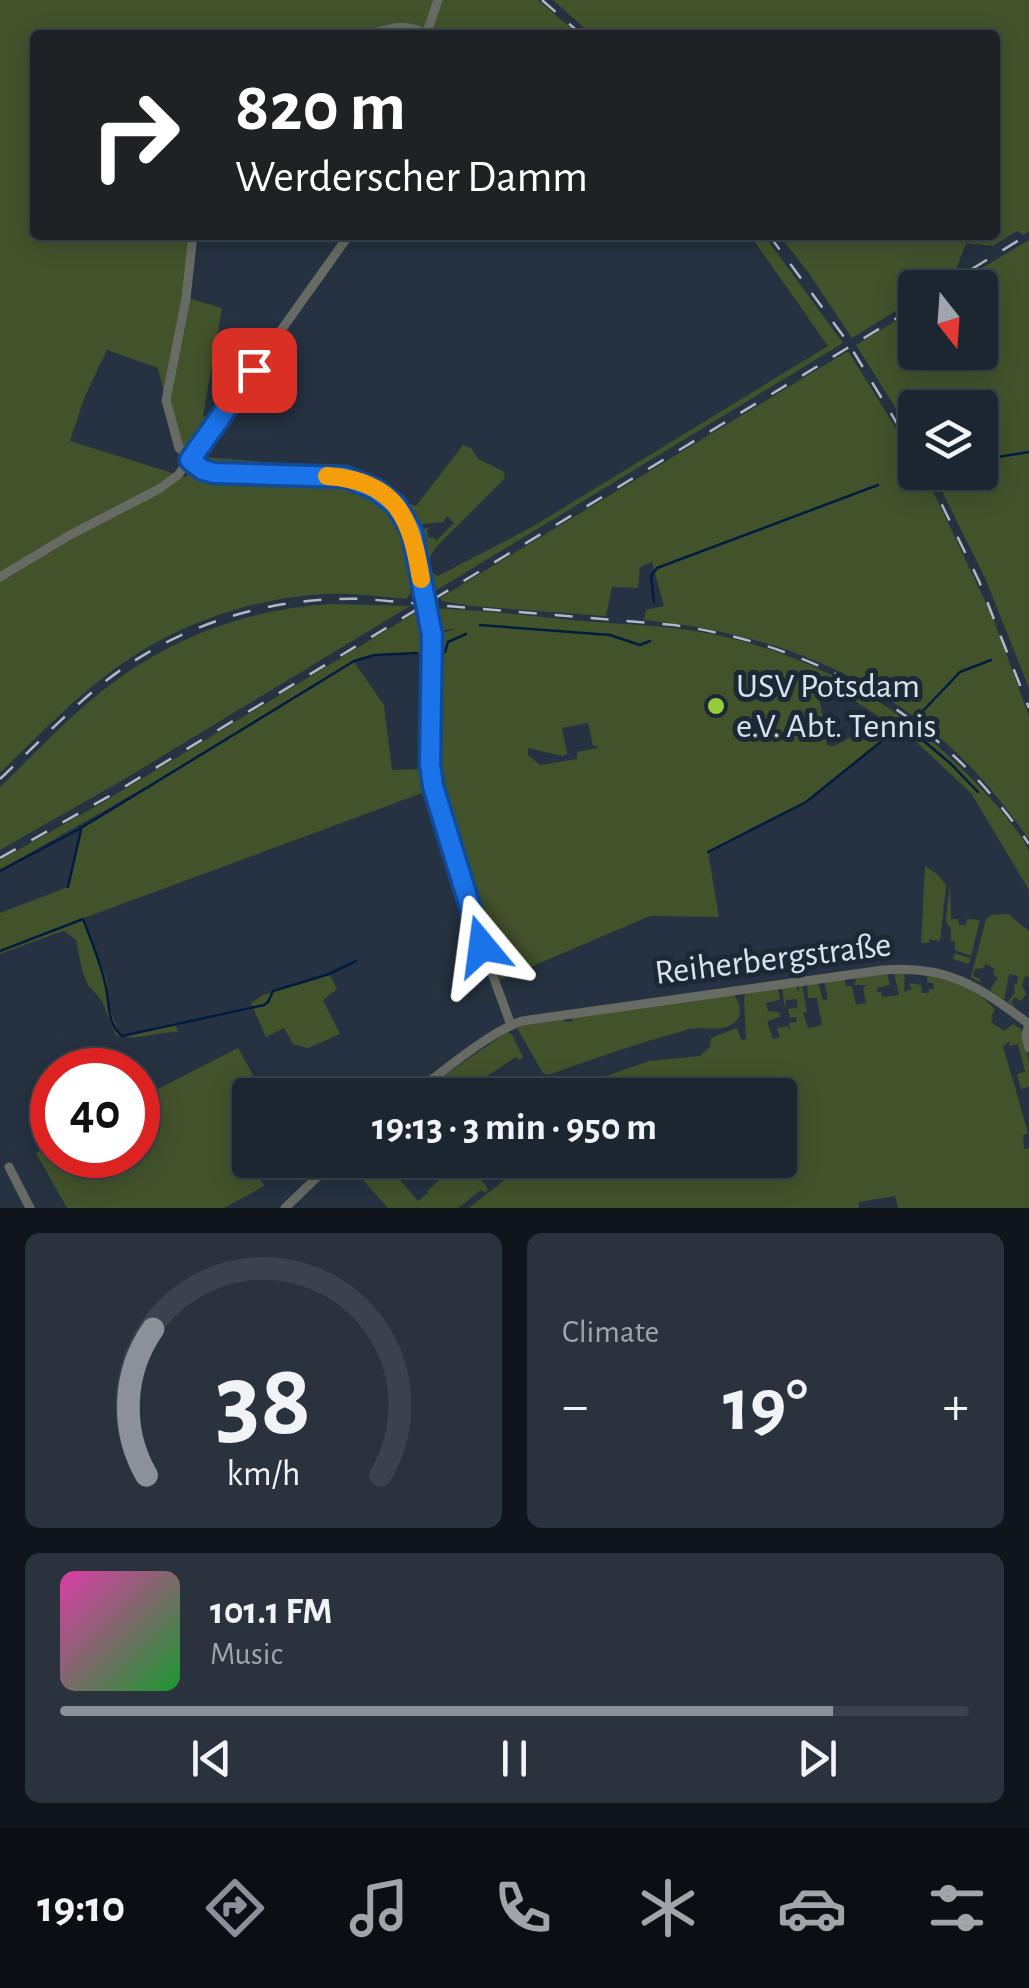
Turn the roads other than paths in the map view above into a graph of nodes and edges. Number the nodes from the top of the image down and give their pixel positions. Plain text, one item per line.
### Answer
1 (438, 0) edge
2 (388, 30) edge
3 (415, 30) edge
4 (427, 30) edge
5 (192, 240) edge
6 (345, 240) edge
7 (190, 460) junction
8 (0, 577) edge
9 (1029, 1024) edge
10 (512, 1025) junction
11 (1029, 1048) edge
12 (436, 1078) edge
13 (8, 1167) dead end
14 (316, 1178) edge
15 (30, 1208) edge
16 (285, 1208) edge

1 - 4 street
2 - 3 street
5 - 7 street
6 - 7 street
7 - 8 street
7 - 10 street
9 - 10 street, Reiherbergstraße
9 - 11 street
10 - 12 street
13 - 15 street
14 - 16 street

